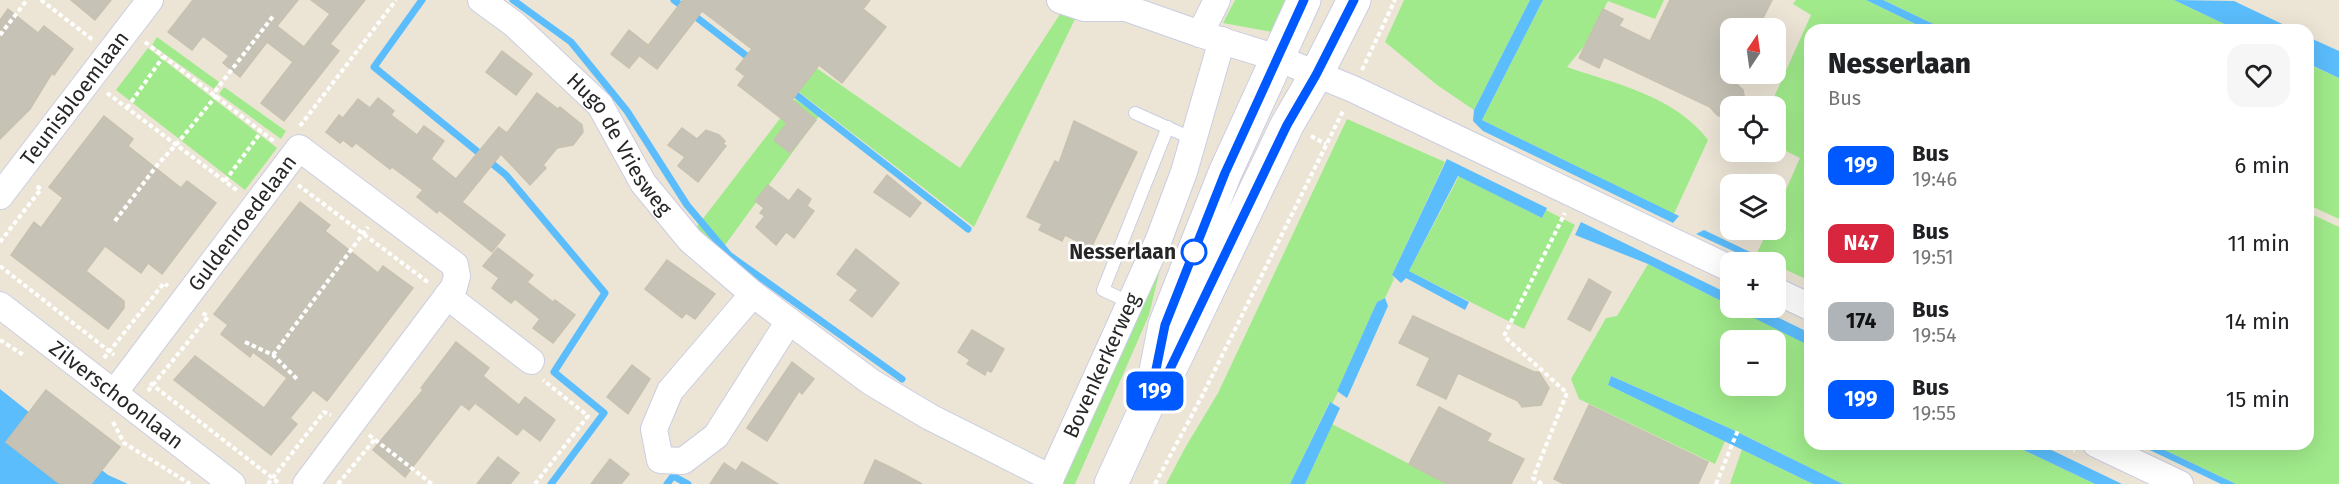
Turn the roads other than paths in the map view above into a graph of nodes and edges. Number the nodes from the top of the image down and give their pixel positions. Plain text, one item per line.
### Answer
1 (150, 0) edge
2 (481, 0) edge
3 (1060, 0) edge
4 (1217, 0) edge
5 (1304, 0) edge
6 (1354, 0) edge
7 (1211, 37) junction
8 (1276, 58) junction
9 (1316, 75) junction
10 (1135, 113) dead end
11 (1168, 127) junction
12 (1194, 139) junction
13 (0, 196) edge
14 (1720, 264) edge
15 (753, 294) junction
16 (447, 296) junction
17 (1786, 296) edge
18 (1131, 303) junction
19 (1804, 304) edge
20 (0, 305) edge
21 (789, 321) junction
22 (531, 361) road end
23 (1150, 399) junction
24 (112, 404) junction
25 (2109, 450) edge
26 (1049, 481) edge
27 (232, 484) edge
28 (306, 484) edge
29 (1111, 484) edge
30 (2180, 484) edge

1 - 13 street, Teunisbloemlaan
2 - 15 street, Hugo de Vriesweg
3 - 7 street
4 - 7 street, Bovenkerkerweg
5 - 8 main road, Bovenkerkerweg
6 - 9 main road, Bovenkerkerweg
7 - 8 street
7 - 12 street, Bovenkerkerweg
8 - 9 street
8 - 23 main road, Bovenkerkerweg
9 - 14 street
9 - 23 main road, Bovenkerkerweg
10 - 11 lane
11 - 12 lane
11 - 18 lane
12 - 18 street, Bovenkerkerweg
15 - 21 street, Hugo de Vriesweg
15 - 21 street
16 - 22 street
16 - 24 street, Guldenroedelaan
16 - 28 street, Guldenroedelaan
17 - 19 street
18 - 26 street, Bovenkerkerweg
20 - 24 street, Zilverschoonlaan
21 - 26 street, Hugo de Vriesweg
23 - 29 main road, Bovenkerkerweg
24 - 27 street, Zilverschoonlaan
25 - 30 street

